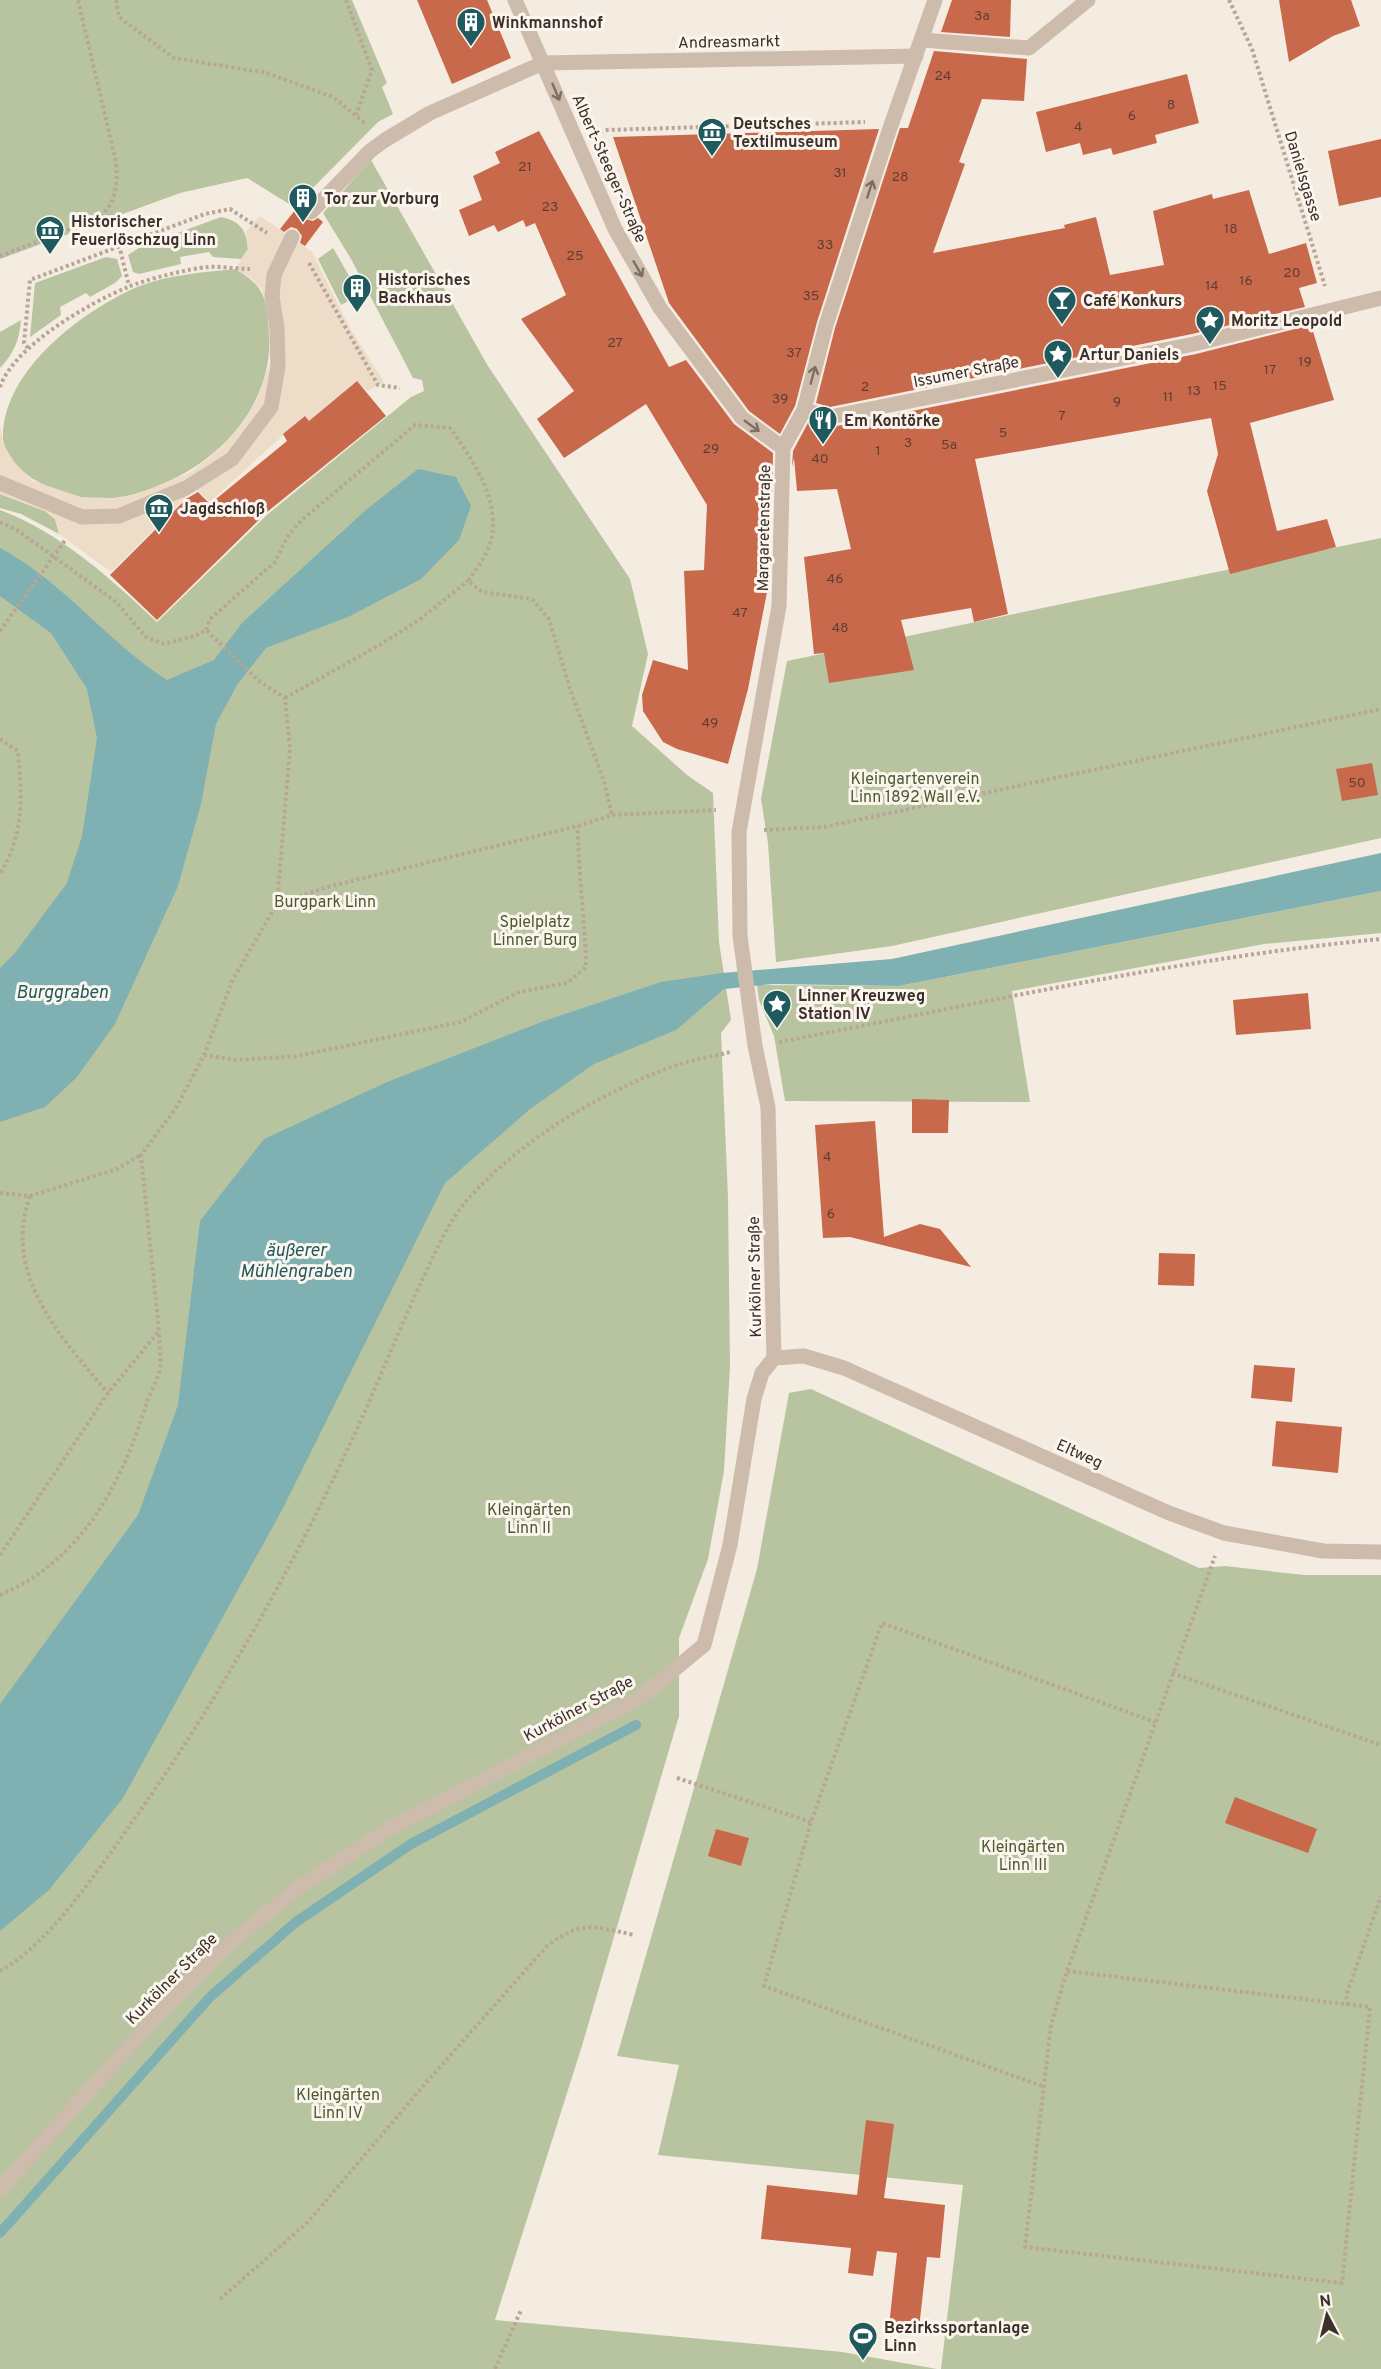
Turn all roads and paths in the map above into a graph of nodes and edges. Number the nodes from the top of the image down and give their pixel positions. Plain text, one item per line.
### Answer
1 (78, 0) edge
2 (116, 0) edge
3 (346, 0) edge
4 (515, 0) edge
5 (935, 0) edge
6 (1088, 0) edge
7 (1229, 0) edge
8 (922, 40) junction
9 (916, 56) junction
10 (543, 63) junction
11 (356, 115) junction
12 (890, 128) junction
13 (385, 140) junction
14 (577, 141) junction
15 (312, 210) dead end
16 (288, 242) junction
17 (119, 245) junction
18 (0, 256) edge
19 (274, 275) junction
20 (129, 286) junction
21 (1381, 298) edge
22 (1330, 310) junction
23 (28, 348) junction
24 (0, 387) edge
25 (400, 388) dead end
26 (804, 410) junction
27 (783, 448) junction
28 (0, 483) edge
29 (0, 522) edge
30 (66, 539) dead end
31 (468, 581) junction
32 (206, 630) junction
33 (0, 631) edge
34 (285, 698) junction
35 (1381, 709) edge
36 (0, 739) edge
37 (741, 809) junction
38 (612, 815) junction
39 (578, 826) junction
40 (739, 832) junction
41 (0, 874) edge
42 (277, 904) junction
43 (740, 936) joint
44 (1381, 939) edge
45 (754, 1039) junction
46 (204, 1055) junction
47 (141, 1155) junction
48 (0, 1194) edge
49 (30, 1196) junction
50 (159, 1331) junction
51 (774, 1358) junction
52 (108, 1393) junction
53 (1224, 1533) junction
54 (1381, 1552) edge
55 (0, 1555) edge
56 (0, 1595) edge
57 (1172, 1673) junction
58 (1155, 1722) junction
59 (1381, 1745) edge
60 (677, 1778) dead end
61 (811, 1822) junction
62 (1381, 1896) edge
63 (634, 1935) dead end
64 (0, 1971) edge
65 (1067, 1971) junction
66 (1348, 2005) junction
67 (1042, 2086) junction
68 (0, 2189) edge
69 (220, 2299) dead end
70 (521, 2310) dead end
71 (495, 2369) edge

1 - 18 path
2 - 11 path
3 - 11 path
4 - 10 street, Albert-Steeger-Straße
5 - 8 street, Margaretenstraße
6 - 8 street
7 - 22 path, Danielsgasse
8 - 9 street, Margaretenstraße
9 - 10 street, Andreasmarkt
9 - 12 street, Margaretenstraße
10 - 13 street
10 -> 14 street, Albert-Steeger-Straße
11 - 13 path
12 - 14 path
26 -> 12 street, Margaretenstraße
13 - 15 street
14 -> 27 street, Albert-Steeger-Straße
16 - 17 path
16 - 19 street
16 - 25 path
17 - 20 path
17 - 23 path
19 - 20 path
19 - 28 street
20 - 23 path
21 - 22 street, Issumer Straße
22 - 26 street, Issumer Straße
23 - 24 path
26 - 27 street, Margaretenstraße
27 - 37 street, Margaretenstraße
29 - 32 path
30 - 33 path, bridge
31 - 32 path
31 - 34 path
31 - 38 path
32 - 34 path
34 - 42 path
35 - 40 path
36 - 41 path
37 - 38 path
37 - 40 street, Margaretenstraße
38 - 39 path
39 - 42 path
39 - 46 path
40 - 43 street, Margaretenstraße
42 - 46 path
43 - 45 street, Kurkölner Straße
44 - 45 path
45 - 51 street, Kurkölner Straße
45 - 64 path
46 - 47 path
47 - 49 path
47 - 50 path
48 - 49 path
49 - 52 path
50 - 52 path
50 - 56 path
51 - 53 street, Eltweg
51 - 68 street, Kurkölner Straße
52 - 55 path
53 - 54 street, Eltweg
53 - 57 path
57 - 58 path
57 - 59 path
58 - 61 path
58 - 65 path
60 - 61 path
61 - 67 path
62 - 66 path
63 - 69 path
65 - 66 path
65 - 67 path
66 - 67 path
70 - 71 path

